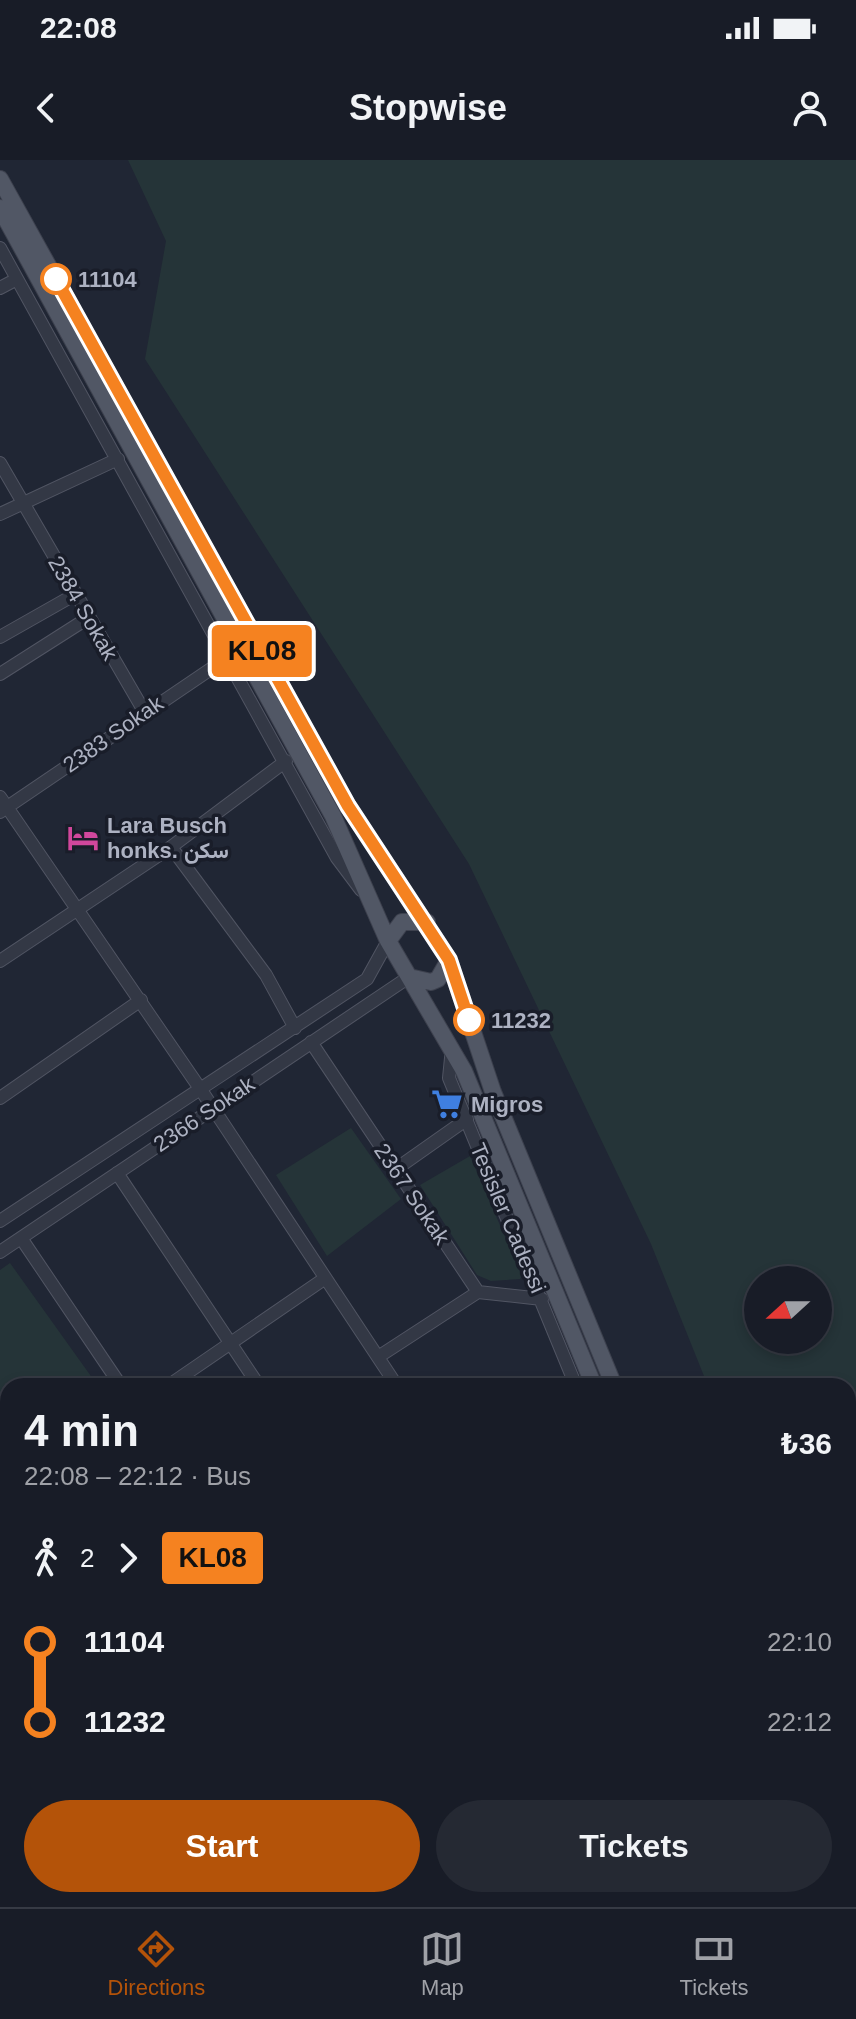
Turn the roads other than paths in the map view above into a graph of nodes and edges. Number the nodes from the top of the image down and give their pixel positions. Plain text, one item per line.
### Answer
1 (0, 179) edge
2 (0, 208) edge
3 (0, 248) edge
4 (17, 279) junction
5 (0, 288) edge
6 (118, 459) junction
7 (0, 463) edge
8 (23, 504) junction
9 (0, 514) edge
10 (74, 595) junction
11 (88, 618) junction
12 (0, 637) edge
13 (227, 658) junction
14 (0, 674) edge
15 (144, 711) junction
16 (286, 761) junction
17 (2, 806) edge
18 (171, 847) junction
19 (373, 906) junction
20 (77, 908) junction
21 (427, 922) junction
22 (388, 941) junction
23 (449, 960) junction
24 (0, 961) edge
25 (409, 977) junction
26 (141, 1000) junction
27 (295, 1028) junction
28 (311, 1042) junction
29 (452, 1048) junction
30 (201, 1090) junction
31 (0, 1098) edge
32 (212, 1108) junction
33 (467, 1119) junction
34 (396, 1169) junction
35 (117, 1173) junction
36 (2, 1215) edge
37 (21, 1238) junction
38 (0, 1252) edge
39 (324, 1279) junction
40 (478, 1292) junction
41 (542, 1299) junction
42 (230, 1343) junction
43 (378, 1357) junction
44 (116, 1378) edge
45 (180, 1378) edge
46 (254, 1378) edge
47 (392, 1378) edge
48 (569, 1378) edge
49 (591, 1378) edge
50 (611, 1378) edge

1 - 21 main road
2 - 19 main road
3 - 4 street
4 - 5 street
4 - 6 street
6 - 8 street
6 - 13 street
7 - 8 street, 2384 Sokak
8 - 9 street
8 - 10 street, 2384 Sokak
10 - 11 street, 2384 Sokak
10 - 12 street
11 - 14 street
11 - 15 street, 2384 Sokak
13 - 15 street, 2383 Sokak
13 - 16 street
15 - 17 street, 2383 Sokak
16 - 18 street
16 - 19 street
17 - 20 street
18 - 20 street
18 - 27 street
19 - 22 main road
20 - 24 street
20 - 26 street
21 - 22 main road
21 - 23 main road
22 - 25 main road
22 - 27 street, 2366 Sokak
23 - 25 main road
23 - 50 main road
25 - 28 street, 2366 Sokak
25 - 29 main road
26 - 30 street
26 - 31 street
27 - 30 street, 2366 Sokak
28 - 32 street, 2366 Sokak
28 - 34 street, 2367 Sokak
29 - 33 street, Tesisler Cadessi
29 - 49 main road
30 - 32 street
30 - 36 street, 2366 Sokak
32 - 35 street, 2366 Sokak
32 - 39 street
33 - 34 street
33 - 41 street, Tesisler Cadessi
34 - 40 street, 2367 Sokak
35 - 37 street, 2366 Sokak
35 - 42 street
37 - 38 street, 2366 Sokak
37 - 44 street
39 - 42 street
39 - 43 street
40 - 41 street
40 - 43 street
41 - 48 street, Tesisler Cadessi
42 - 45 street
42 - 46 street
43 - 47 street

